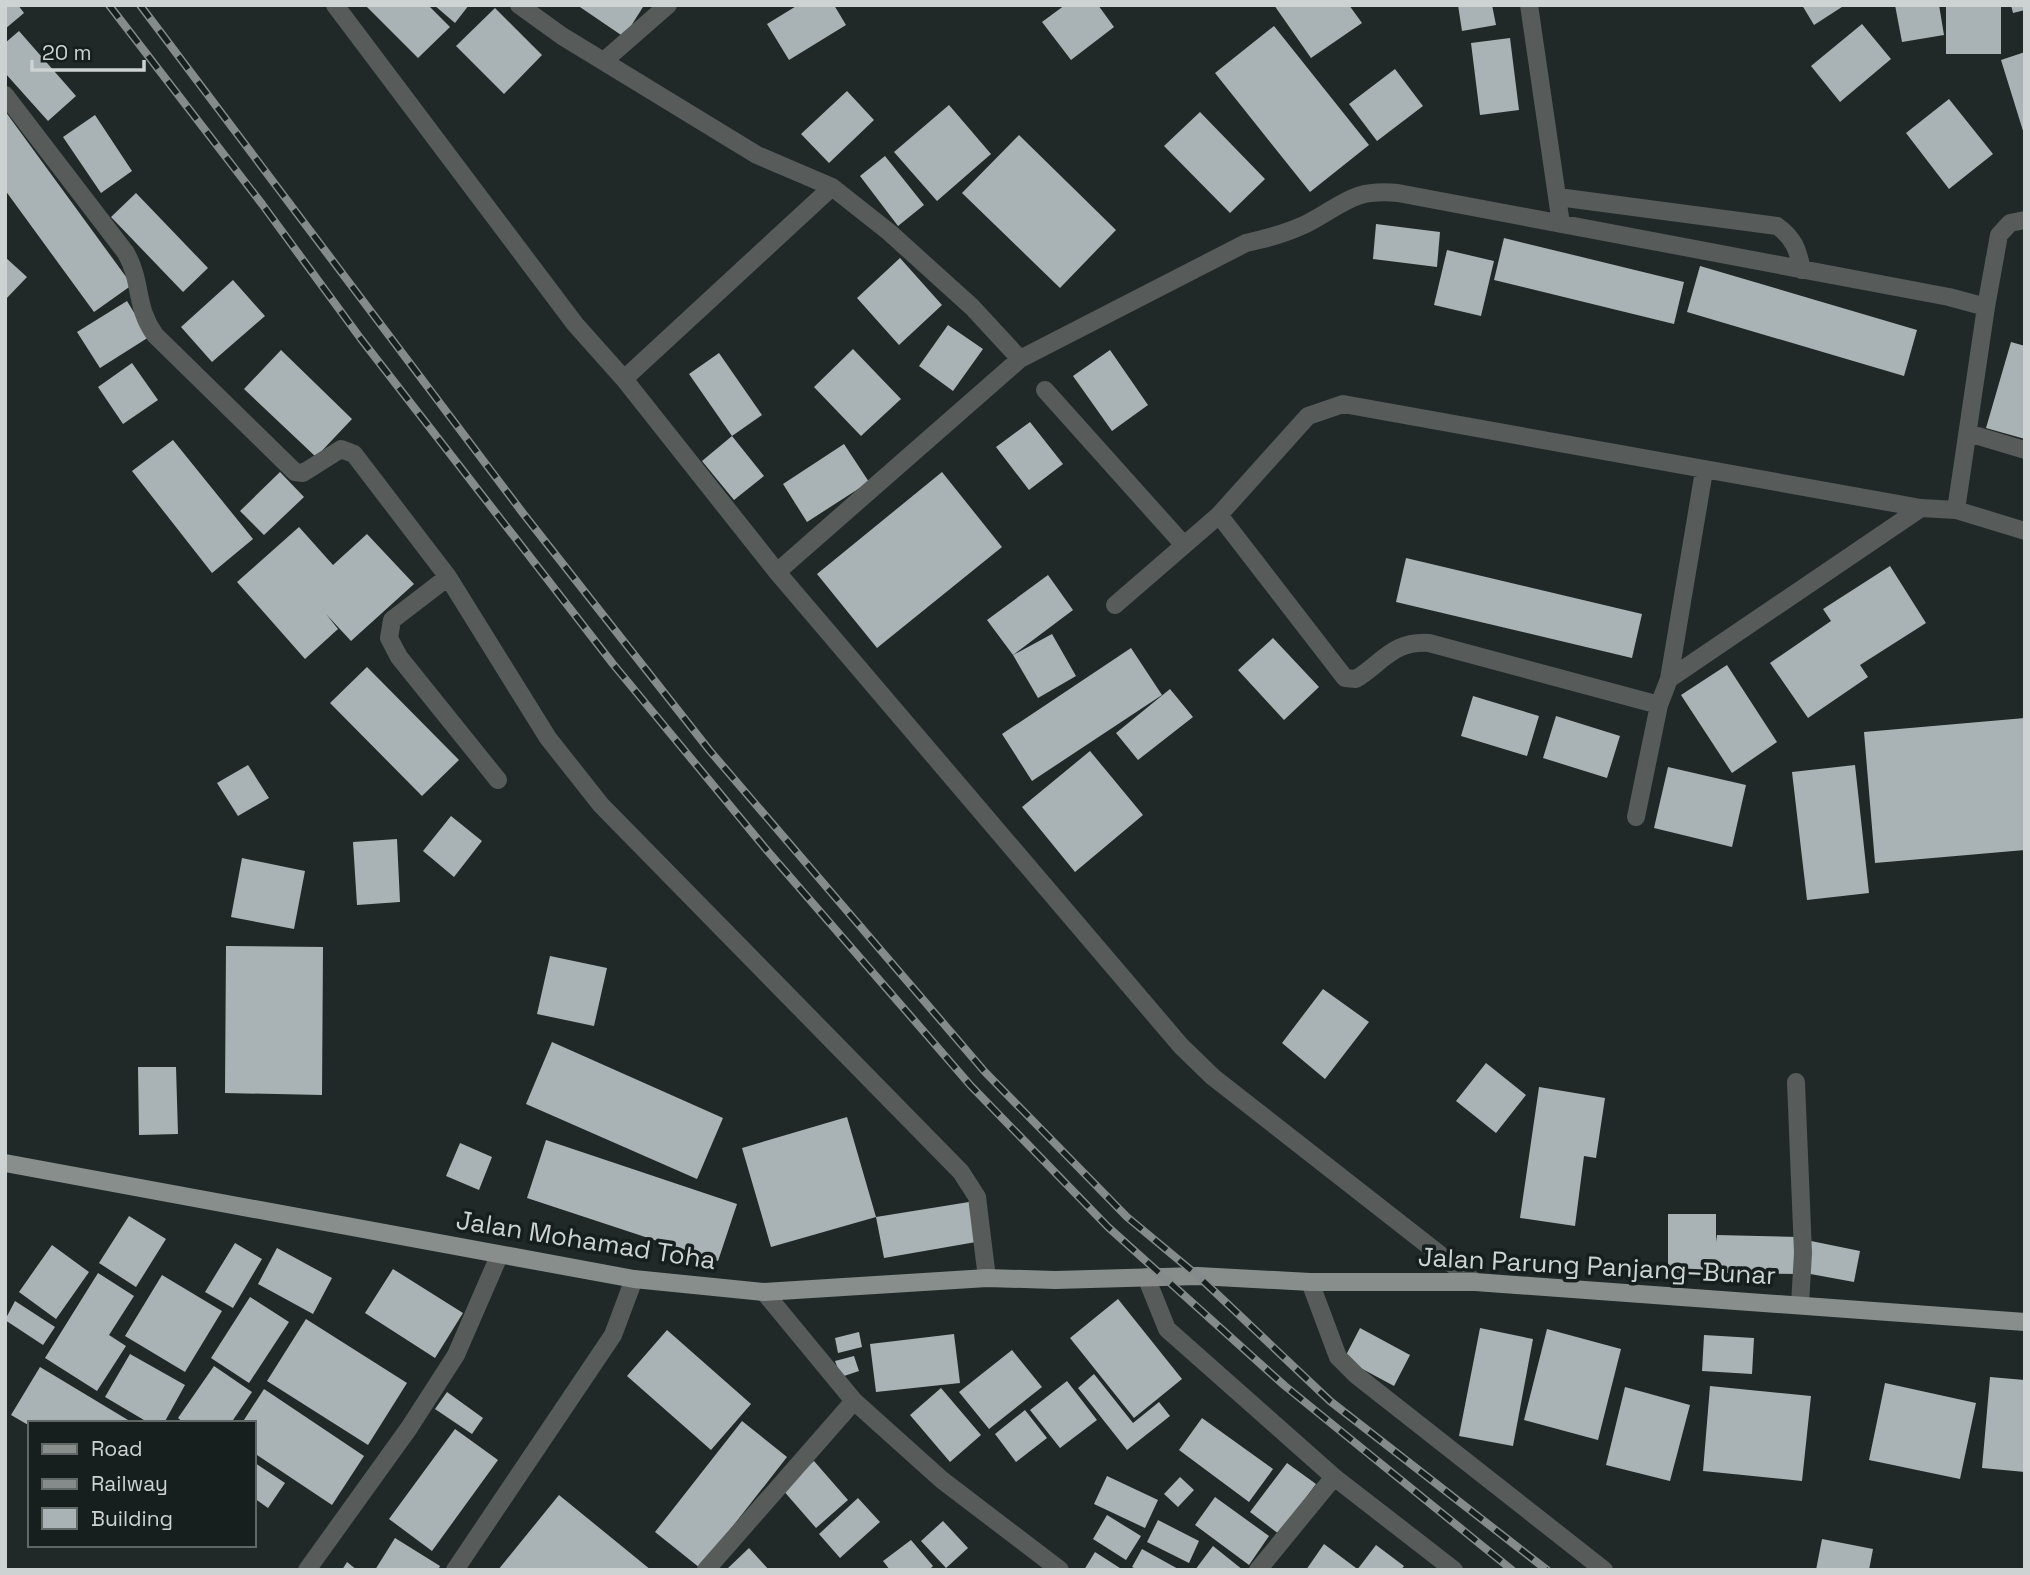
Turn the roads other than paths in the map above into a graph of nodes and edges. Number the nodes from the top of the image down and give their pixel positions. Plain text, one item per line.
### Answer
1 (519, 5) edge
2 (668, 5) edge
3 (1529, 5) edge
4 (341, 8) edge
5 (605, 60) junction
6 (5, 95) edge
7 (832, 187) junction
8 (1558, 197) junction
9 (2025, 220) edge
10 (1561, 224) junction
11 (1802, 270) junction
12 (1986, 307) junction
13 (1020, 359) junction
14 (624, 379) junction
15 (1045, 390) dead end
16 (1968, 433) junction
17 (2025, 450) edge
18 (1704, 471) junction
19 (1921, 508) junction
20 (1956, 510) junction
21 (1219, 515) junction
22 (2025, 531) edge
23 (1183, 544) junction
24 (777, 572) junction
25 (448, 577) junction
26 (1115, 605) dead end
27 (1669, 679) junction
28 (1659, 705) junction
29 (498, 780) dead end
30 (1636, 817) dead end
31 (1796, 1082) dead end
32 (5, 1163) edge
33 (499, 1256) junction
34 (1166, 1276) joint
35 (1146, 1277) junction
36 (987, 1278) junction
37 (634, 1279) junction
38 (1310, 1282) junction
39 (1475, 1282) junction
40 (764, 1292) junction
41 (1800, 1304) junction
42 (2025, 1322) edge
43 (854, 1401) junction
44 (1334, 1477) junction
45 (307, 1570) edge
46 (455, 1570) edge
47 (706, 1570) edge
48 (1060, 1570) edge
49 (1258, 1570) edge
50 (1454, 1570) edge
51 (1604, 1570) edge

1 - 5 street
2 - 5 street
3 - 8 street
4 - 14 street
5 - 7 street
6 - 25 street
7 - 13 street
7 - 14 street
8 - 10 street
8 - 11 street
9 - 12 street
10 - 11 street
10 - 13 street
11 - 12 street
12 - 16 street
13 - 24 street
14 - 24 street
15 - 23 street
16 - 17 street
16 - 20 street
18 - 19 street
18 - 21 street
18 - 27 street
19 - 20 street
19 - 27 street
20 - 22 street
21 - 23 street
21 - 28 street
23 - 26 street
24 - 39 street
25 - 29 street
25 - 36 street
27 - 28 street
28 - 30 street
31 - 41 street
32 - 33 main road, Jalan Mohamad Toha
33 - 37 main road, Jalan Mohamad Toha
33 - 45 street
34 - 35 main road, Jalan Mohamad Toha
34 - 38 main road, Jalan Parung Panjang–Bunar
35 - 36 main road, Jalan Mohamad Toha
35 - 44 street
36 - 40 main road, Jalan Mohamad Toha
37 - 40 main road, Jalan Mohamad Toha
37 - 46 street
38 - 39 main road, Jalan Parung Panjang–Bunar
38 - 51 street
39 - 41 main road, Jalan Parung Panjang–Bunar
40 - 43 street
41 - 42 main road, Jalan Parung Panjang–Bunar
43 - 47 street
43 - 48 street
44 - 49 street
44 - 50 street

